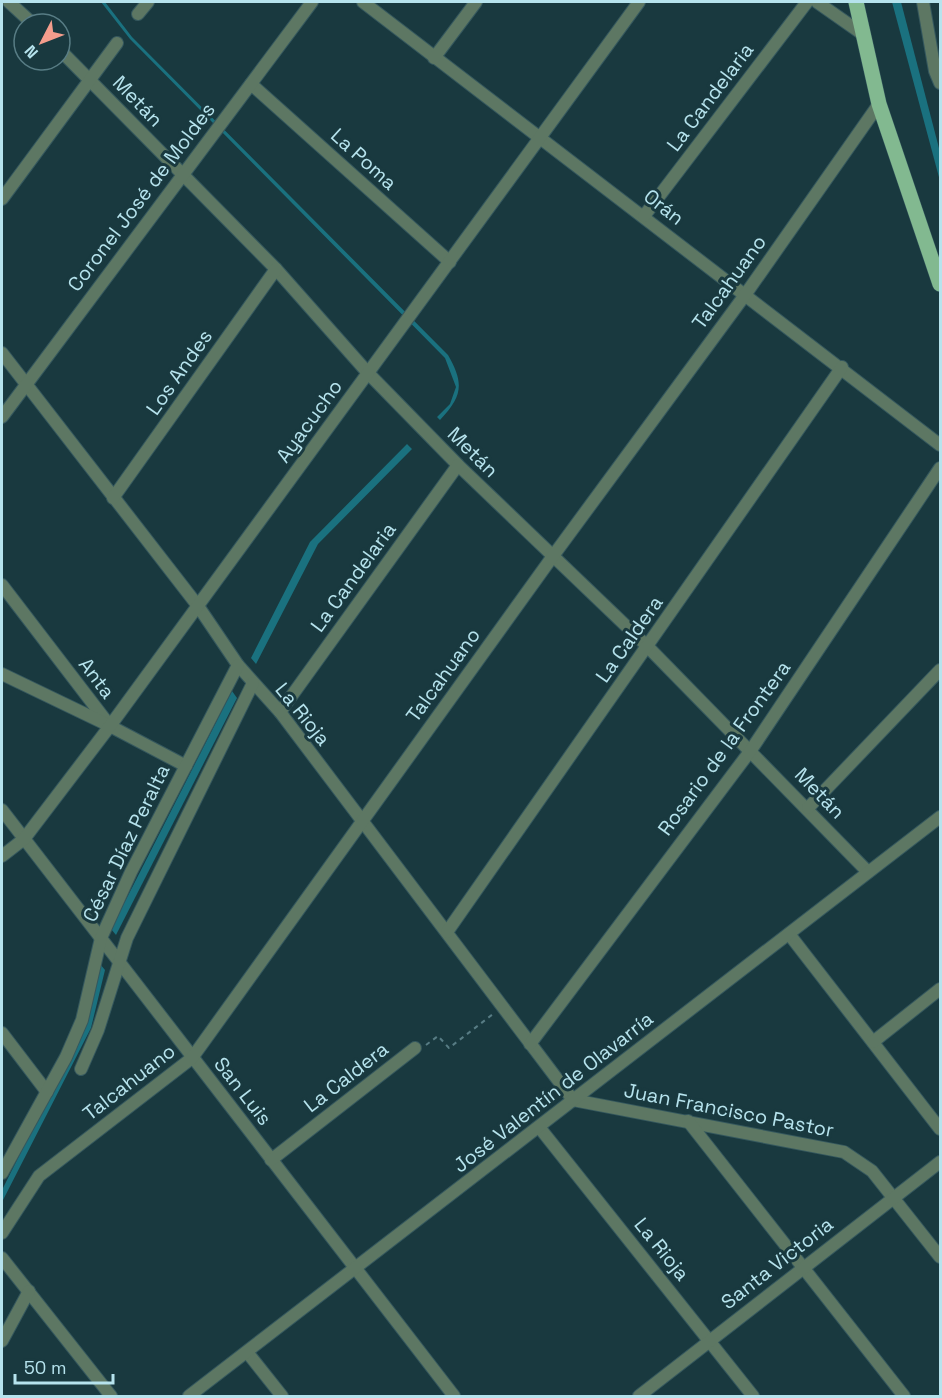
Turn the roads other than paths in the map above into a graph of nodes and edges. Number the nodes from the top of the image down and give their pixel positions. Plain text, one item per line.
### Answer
1 (148, 2) edge
2 (312, 2) edge
3 (363, 2) edge
4 (476, 2) edge
5 (639, 2) edge
6 (807, 2) edge
7 (817, 2) edge
8 (856, 2) edge
9 (922, 2) edge
10 (138, 14) dead end
11 (864, 35) junction
12 (117, 43) dead end
13 (435, 58) junction
14 (72, 62) edge
15 (90, 79) junction
16 (940, 82) edge
17 (251, 84) junction
18 (879, 104) junction
19 (540, 138) junction
20 (182, 174) junction
21 (2, 199) edge
22 (644, 216) junction
23 (450, 262) junction
24 (276, 269) junction
25 (940, 284) edge
26 (745, 295) junction
27 (2, 353) edge
28 (842, 367) junction
29 (368, 373) junction
30 (25, 384) junction
31 (2, 417) edge
32 (940, 445) edge
33 (458, 465) junction
34 (940, 468) edge
35 (113, 498) junction
36 (553, 556) junction
37 (2, 585) edge
38 (198, 606) junction
39 (647, 646) junction
40 (238, 665) junction
41 (940, 670) edge
42 (2, 674) edge
43 (253, 683) junction
44 (280, 712) junction
45 (110, 726) junction
46 (751, 750) junction
47 (186, 766) junction
48 (808, 808) junction
49 (2, 810) edge
50 (940, 817) edge
51 (362, 821) junction
52 (24, 839) junction
53 (2, 856) edge
54 (868, 872) junction
55 (447, 932) junction
56 (789, 934) junction
57 (101, 938) junction
58 (119, 962) junction
59 (940, 989) edge
60 (2, 1033) edge
61 (873, 1042) junction
62 (530, 1044) junction
63 (415, 1048) road end
64 (192, 1058) junction
65 (81, 1069) dead end
66 (47, 1092) junction
67 (573, 1100) junction
68 (688, 1121) junction
69 (539, 1127) junction
70 (940, 1129) edge
71 (272, 1160) junction
72 (939, 1166) edge
73 (2, 1173) edge
74 (894, 1196) junction
75 (2, 1233) edge
76 (940, 1257) edge
77 (2, 1258) edge
78 (804, 1267) junction
79 (355, 1269) junction
80 (29, 1292) junction
81 (710, 1340) junction
82 (2, 1341) edge
83 (247, 1352) junction
84 (111, 1396) edge
85 (189, 1396) edge
86 (282, 1396) edge
87 (454, 1396) edge
88 (639, 1396) edge
89 (753, 1396) edge
90 (904, 1396) edge

1 - 10 street
2 - 17 street, Coronel José de Moldes
3 - 13 street, Orán
4 - 13 street
5 - 19 street, Ayacucho
6 - 22 street, La Candelaria
7 - 11 street
8 - 11 main road
9 - 16 street
11 - 18 main road
12 - 15 street
13 - 19 street, Orán
14 - 15 street, Metán
15 - 20 street, Metán
15 - 21 street
17 - 20 street, Coronel José de Moldes
17 - 23 street, La Poma
18 - 25 main road
18 - 26 street, Talcahuano
19 - 22 street, Orán
19 - 23 street, Ayacucho
20 - 24 street, Metán
20 - 30 street, Coronel José de Moldes
22 - 26 street, Orán
23 - 29 street, Ayacucho
24 - 29 street, Metán
24 - 35 street, Los Andes
26 - 28 street, Orán
26 - 36 street, Talcahuano
27 - 30 street, La Rioja
28 - 32 street, Orán
28 - 39 street, La Caldera
29 - 33 street, Metán
29 - 38 street, Ayacucho
30 - 31 street, Coronel José de Moldes
30 - 35 street, La Rioja
33 - 36 street, Metán
33 - 44 street, La Candelaria
34 - 46 street, Rosario de la Frontera
35 - 38 street, La Rioja
36 - 39 street, Metán
36 - 51 street, Talcahuano
37 - 45 street, Anta
38 - 40 street, La Rioja
38 - 45 street, Ayacucho
39 - 46 street, Metán
39 - 55 street, La Caldera
40 - 43 street, La Rioja
40 - 47 street, César Díaz Peralta
41 - 48 street
42 - 45 street
43 - 44 street, La Rioja
43 - 58 street
44 - 51 street, La Rioja
45 - 47 street, Anta
45 - 52 street, Ayacucho
46 - 48 street, Metán
46 - 62 street, Rosario de la Frontera
47 - 57 street, César Díaz Peralta
48 - 54 street, Metán
49 - 52 street, San Luis
50 - 54 street, José Valentín de Olavarría
51 - 55 street, La Rioja
51 - 64 street, Talcahuano
52 - 53 street, Ayacucho
52 - 57 street, San Luis
54 - 56 street, José Valentín de Olavarría
55 - 62 street, La Rioja
56 - 61 street
56 - 67 street, José Valentín de Olavarría
57 - 58 street, San Luis
57 - 66 street, César Díaz Peralta
58 - 64 street, San Luis
58 - 65 street
59 - 61 street
60 - 66 street
61 - 70 street
62 - 67 street, La Rioja
63 - 71 street, La Caldera
64 - 71 street, San Luis
64 - 75 street, Talcahuano
66 - 73 street, César Díaz Peralta
67 - 68 street, Juan Francisco Pastor
67 - 69 street, José Valentín de Olavarría
68 - 74 street, Juan Francisco Pastor
68 - 78 street
69 - 79 street, José Valentín de Olavarría
69 - 81 street, La Rioja
71 - 79 street, San Luis
72 - 74 street, Santa Victoria
74 - 76 street, Juan Francisco Pastor
74 - 78 street, Santa Victoria
77 - 80 street
78 - 81 street, Santa Victoria
78 - 90 street
79 - 83 street, José Valentín de Olavarría
79 - 87 street, San Luis
80 - 82 street
80 - 84 street
81 - 88 street, Santa Victoria
81 - 89 street, La Rioja
83 - 85 street, José Valentín de Olavarría
83 - 86 street

